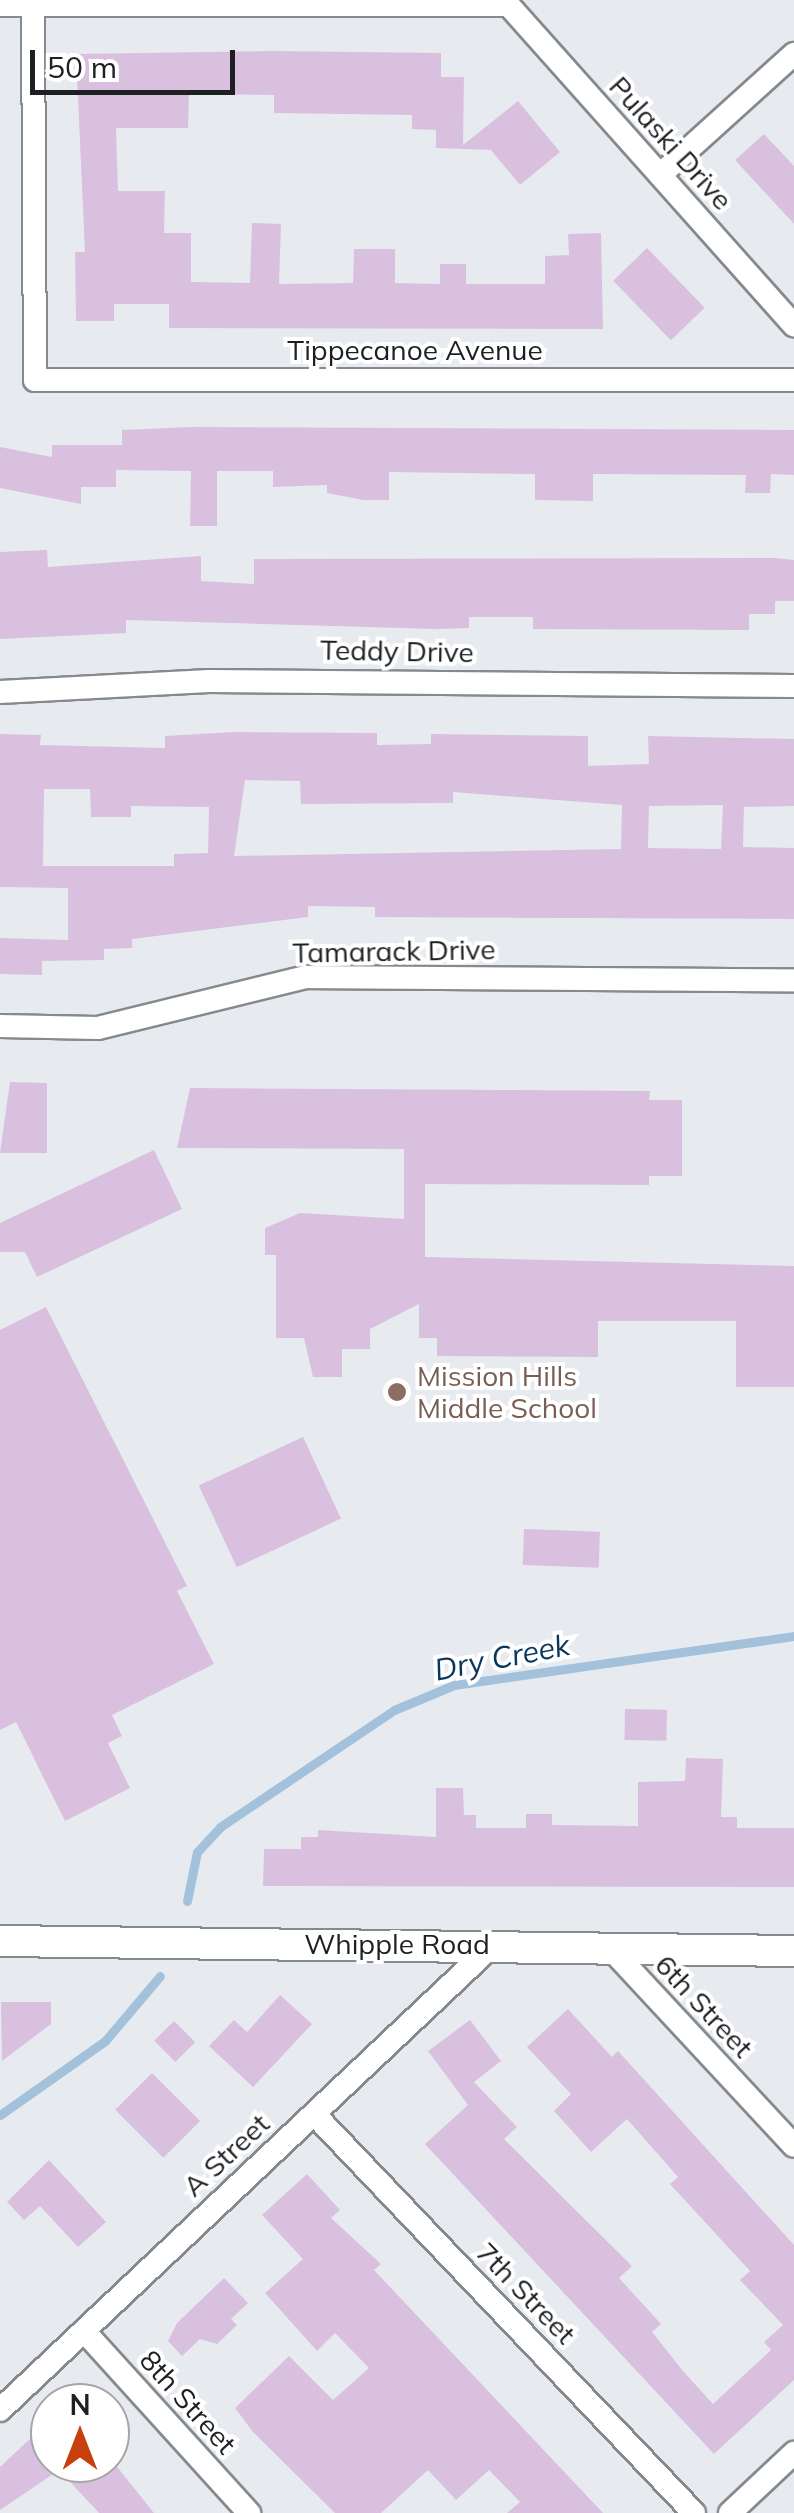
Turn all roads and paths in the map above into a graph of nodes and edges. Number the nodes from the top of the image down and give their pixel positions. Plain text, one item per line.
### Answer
1 (506, 2) edge
2 (0, 4) edge
3 (33, 5) junction
4 (794, 54) edge
5 (660, 175) junction
6 (794, 326) edge
7 (794, 380) edge
8 (794, 686) edge
9 (0, 692) edge
10 (794, 980) edge
11 (0, 1026) edge
12 (0, 1941) edge
13 (494, 1944) junction
14 (612, 1950) junction
15 (794, 1951) edge
16 (314, 2114) junction
17 (794, 2146) edge
18 (84, 2331) junction
19 (0, 2410) edge
20 (794, 2453) edge
21 (248, 2513) edge
22 (694, 2513) edge
23 (730, 2513) edge

1 - 3 street
1 - 5 street, Pulaski Drive
2 - 3 street
3 - 7 street, Tippecanoe Avenue
4 - 5 street
5 - 6 street, Pulaski Drive
8 - 9 street, Teddy Drive
10 - 11 street, Tamarack Drive
12 - 13 main road, Whipple Road
13 - 14 main road, Whipple Road
13 - 16 street, A Street
14 - 15 main road, Whipple Road
14 - 17 street, 6th Street
16 - 18 street, A Street
16 - 22 street, 7th Street
18 - 19 street, A Street
18 - 21 street, 8th Street
20 - 23 street

